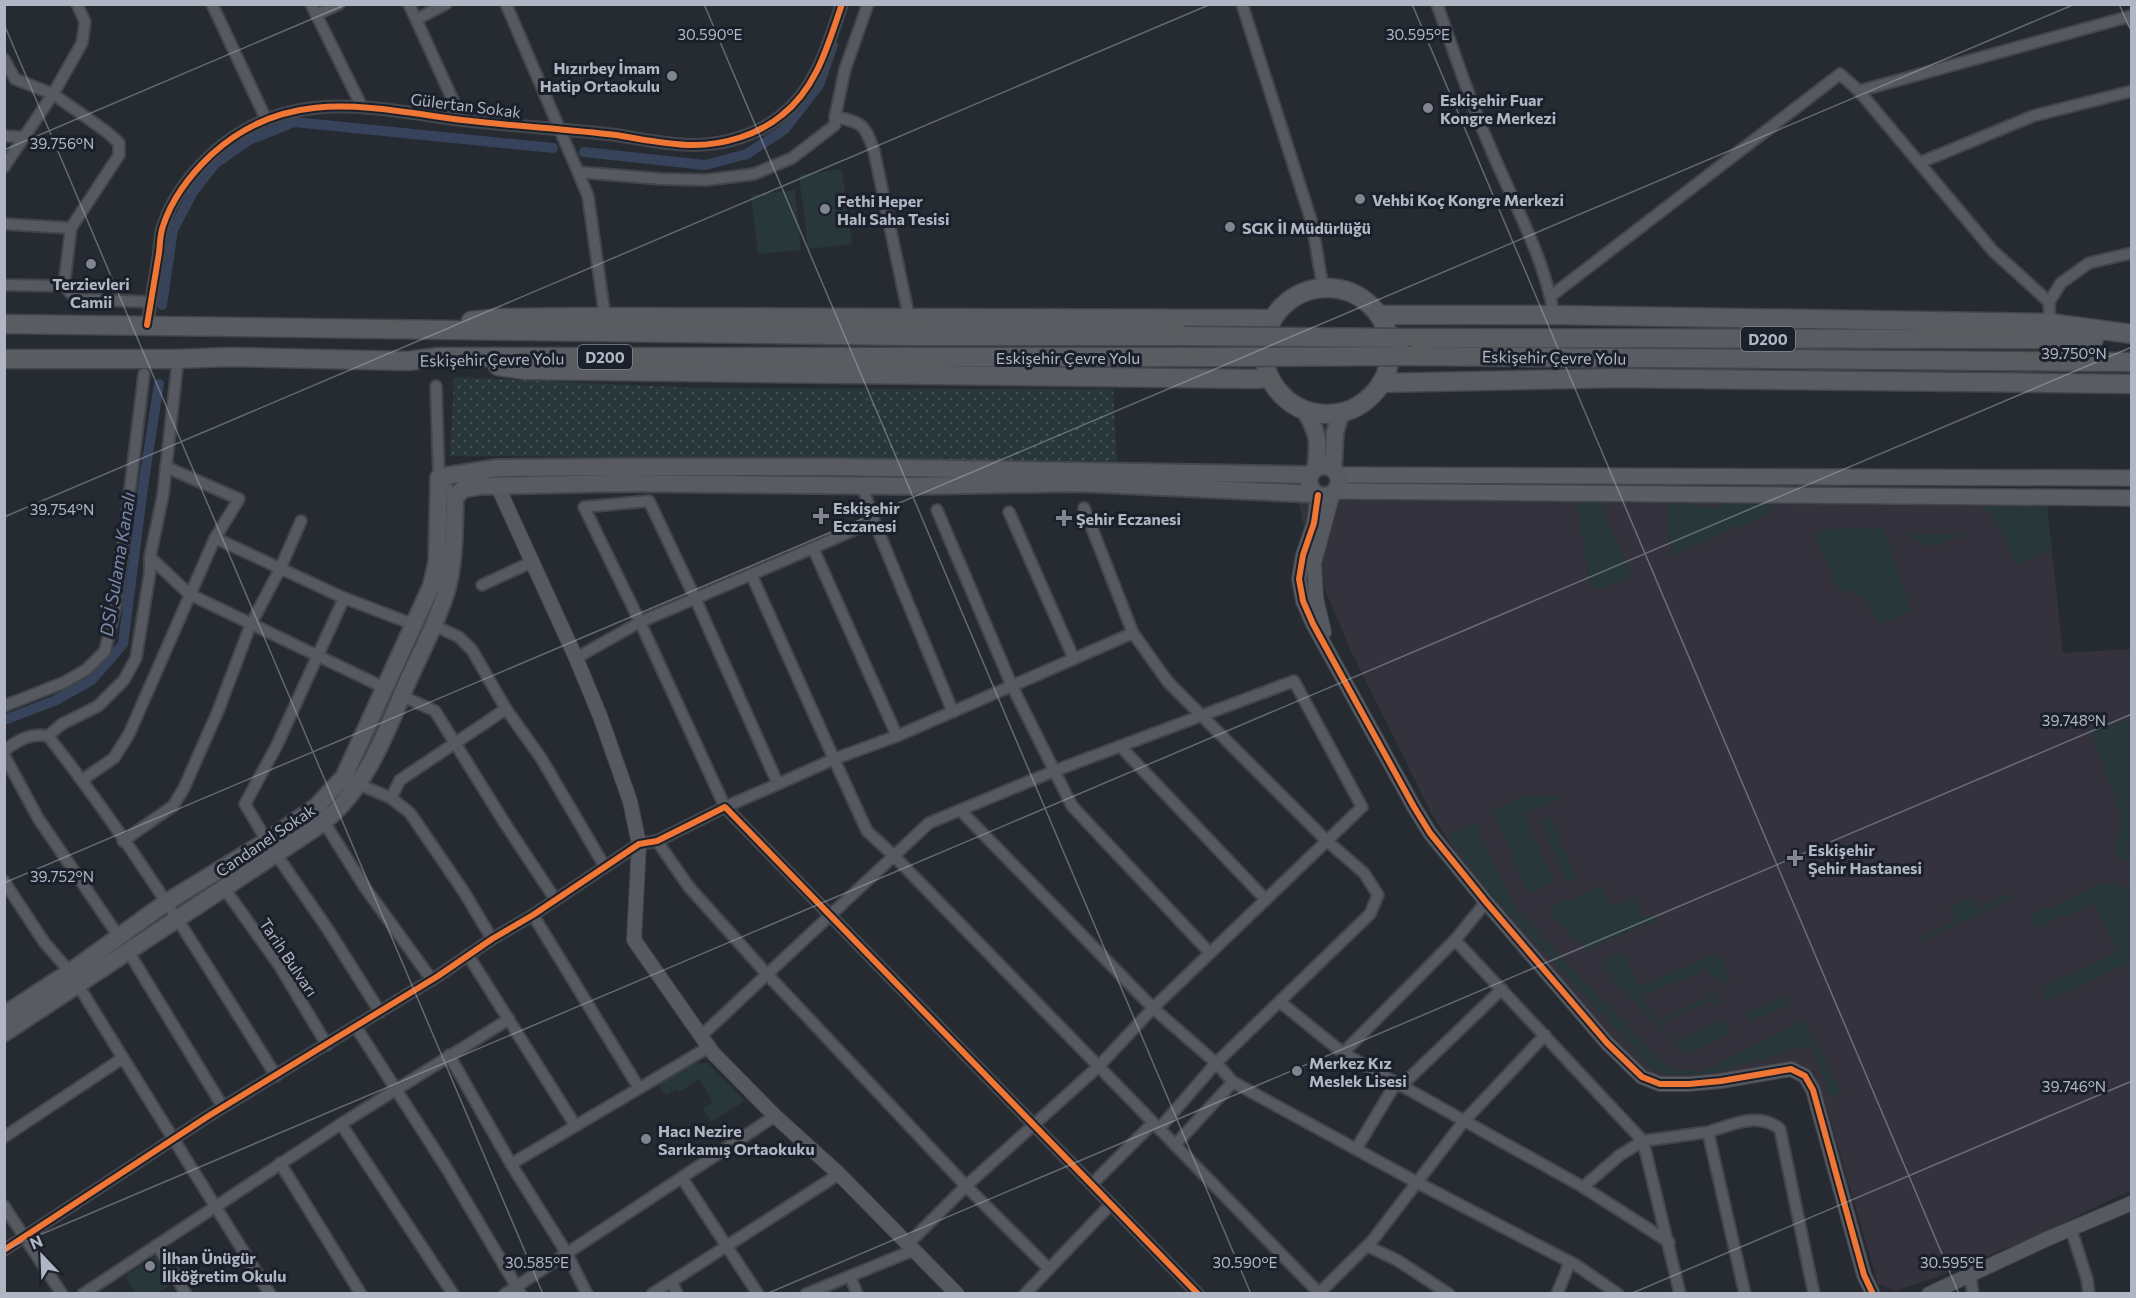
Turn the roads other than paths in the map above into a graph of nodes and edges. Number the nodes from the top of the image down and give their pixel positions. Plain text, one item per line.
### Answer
1 (77, 4) edge
2 (212, 4) edge
3 (339, 4) edge
4 (410, 4) edge
5 (446, 4) edge
6 (506, 4) edge
7 (842, 4) edge
8 (868, 4) edge
9 (1242, 4) edge
10 (1437, 4) edge
11 (314, 10) edge
12 (417, 19) junction
13 (2132, 21) edge
14 (4, 59) edge
15 (10, 79) edge
16 (1859, 91) junction
17 (2132, 91) edge
18 (53, 94) junction
19 (362, 107) junction
20 (835, 117) junction
21 (266, 119) junction
22 (462, 120) junction
23 (561, 130) junction
24 (4, 136) edge
25 (24, 137) junction
26 (1919, 163) junction
27 (4, 167) edge
28 (578, 172) junction
29 (4, 224) edge
30 (71, 228) junction
31 (2132, 253) edge
32 (4, 285) edge
33 (64, 285) junction
34 (1323, 288) junction
35 (1551, 296) junction
36 (151, 302) junction
37 (2049, 302) junction
38 (1379, 315) junction
39 (1554, 315) junction
40 (605, 316) junction
41 (909, 317) junction
42 (1273, 319) junction
43 (2050, 323) junction
44 (2132, 323) edge
45 (4, 324) edge
46 (147, 325) junction
47 (402, 330) junction
48 (2132, 334) edge
49 (2132, 339) edge
50 (439, 357) junction
51 (4, 359) edge
52 (178, 359) junction
53 (2132, 362) edge
54 (144, 374) dead end
55 (1269, 377) junction
56 (1381, 383) junction
57 (2132, 384) edge
58 (436, 386) dead end
59 (1305, 410) junction
60 (1341, 412) junction
61 (166, 467) junction
62 (439, 477) junction
63 (2132, 478) edge
64 (1325, 482) junction
65 (497, 485) junction
66 (862, 485) junction
67 (455, 497) junction
68 (2132, 498) edge
69 (1084, 508) dead end
70 (937, 510) dead end
71 (1009, 513) dead end
72 (301, 521) dead end
73 (874, 521) junction
74 (216, 538) junction
75 (813, 548) junction
76 (150, 557) junction
77 (532, 562) junction
78 (280, 569) junction
79 (751, 574) junction
80 (482, 585) dead end
81 (189, 594) junction
82 (344, 598) junction
83 (695, 598) junction
84 (640, 622) junction
85 (251, 624) junction
86 (415, 625) junction
87 (433, 625) junction
88 (1133, 633) junction
89 (317, 657) junction
90 (576, 658) junction
91 (1074, 659) junction
92 (1012, 686) junction
93 (385, 688) junction
94 (402, 696) junction
95 (4, 706) edge
96 (506, 709) junction
97 (953, 712) junction
98 (1202, 715) junction
99 (48, 736) junction
100 (897, 736) junction
101 (455, 742) junction
102 (1120, 746) junction
103 (4, 753) edge
104 (834, 759) junction
105 (1054, 771) junction
106 (82, 780) junction
107 (358, 784) junction
108 (778, 784) junction
109 (391, 798) junction
110 (725, 807) junction
111 (960, 810) junction
112 (324, 822) junction
113 (123, 841) junction
114 (657, 841) junction
115 (1327, 841) junction
116 (639, 844) junction
117 (272, 847) junction
118 (894, 856) junction
119 (605, 867) junction
120 (4, 881) edge
121 (224, 888) junction
122 (555, 899) junction
123 (1266, 900) junction
124 (167, 902) junction
125 (1486, 902) junction
126 (532, 915) junction
127 (828, 915) junction
128 (177, 919) junction
129 (492, 939) junction
130 (1455, 940) junction
131 (123, 944) junction
132 (1210, 953) junction
133 (468, 955) junction
134 (766, 973) junction
135 (74, 978) junction
136 (432, 980) junction
137 (1502, 989) junction
138 (1280, 1002) junction
139 (1153, 1008) junction
140 (381, 1012) junction
141 (5, 1013) edge
142 (509, 1019) junction
143 (356, 1027) junction
144 (4, 1033) edge
145 (1545, 1035) junction
146 (705, 1041) junction
147 (327, 1044) junction
148 (1343, 1053) junction
149 (449, 1055) junction
150 (123, 1058) junction
151 (1216, 1063) junction
152 (1100, 1066) junction
153 (276, 1076) junction
154 (1233, 1082) junction
155 (1398, 1084) junction
156 (639, 1088) junction
157 (397, 1090) junction
158 (224, 1107) junction
159 (775, 1116) junction
160 (1464, 1121) junction
161 (341, 1124) junction
162 (575, 1125) junction
163 (1036, 1125) junction
164 (1156, 1126) junction
165 (1708, 1132) junction
166 (4, 1137) edge
167 (174, 1139) junction
168 (1642, 1141) junction
169 (1175, 1145) junction
170 (1356, 1149) junction
171 (280, 1163) junction
172 (511, 1164) junction
173 (838, 1174) junction
174 (681, 1178) junction
175 (1418, 1183) junction
176 (1092, 1184) junction
177 (966, 1186) junction
178 (1582, 1187) junction
179 (2132, 1203) edge
180 (1111, 1204) junction
181 (4, 1206) edge
182 (215, 1208) junction
183 (2071, 1229) junction
184 (25, 1236) junction
185 (1669, 1242) junction
186 (157, 1245) junction
187 (727, 1246) junction
188 (1367, 1246) junction
189 (911, 1247) junction
190 (4, 1250) edge
191 (566, 1252) junction
192 (1570, 1262) junction
193 (1049, 1269) junction
194 (1970, 1274) junction
195 (850, 1276) junction
196 (672, 1281) junction
197 (519, 1289) edge
198 (62, 1293) edge
199 (83, 1293) edge
200 (186, 1293) edge
201 (270, 1293) edge
202 (360, 1293) edge
203 (453, 1293) edge
204 (505, 1293) edge
205 (587, 1293) edge
206 (652, 1293) edge
207 (677, 1293) edge
208 (758, 1293) edge
209 (806, 1293) edge
210 (857, 1293) edge
211 (957, 1293) edge
212 (1025, 1293) edge
213 (1198, 1293) edge
214 (1319, 1293) edge
215 (1449, 1293) edge
216 (1557, 1293) edge
217 (1618, 1293) edge
218 (1680, 1293) edge
219 (1745, 1293) edge
220 (1814, 1293) edge
221 (1873, 1293) edge
222 (1929, 1293) edge
223 (1974, 1293) edge
224 (2089, 1293) edge

1 - 18 street
2 - 21 street
3 - 11 street
4 - 12 street
5 - 12 street
6 - 23 street
7 - 23 street, Gülertan Sokak
8 - 20 street
9 - 34 street
10 - 35 street
11 - 19 street
12 - 22 street
13 - 16 street
14 - 15 street
15 - 18 street
16 - 26 street
16 - 35 street
17 - 26 street
18 - 25 street
18 - 30 street
19 - 21 street, Gülertan Sokak
19 - 22 street, Gülertan Sokak
20 - 28 street
20 - 41 street
21 - 36 street, Gülertan Sokak
22 - 23 street, Gülertan Sokak
23 - 28 street
24 - 25 street
25 - 27 street
26 - 37 street
28 - 40 street
29 - 30 street
30 - 33 street
31 - 37 street
32 - 33 street
33 - 36 street
34 - 38 highway
34 - 42 highway
35 - 39 street
36 - 46 street, Gülertan Sokak
37 - 43 street
38 - 39 highway
38 - 56 highway
39 - 43 highway
40 - 41 highway
40 - 47 highway
41 - 42 highway
42 - 55 highway
43 - 44 highway
43 - 48 highway
45 - 46 highway, Eskişehir Çevre Yolu / D200
46 - 47 highway, Eskişehir Çevre Yolu / D200
47 - 49 highway, Eskişehir Çevre Yolu / D200, bridge
50 - 52 highway, Eskişehir Çevre Yolu / D200
50 - 53 highway, Eskişehir Çevre Yolu / D200, bridge
50 - 55 highway
51 - 52 highway, Eskişehir Çevre Yolu / D200
52 - 61 street
54 - 95 street
55 - 59 highway
56 - 57 highway
56 - 60 highway
58 - 62 street, Candanel Sokak
59 - 60 highway
59 - 64 main road
60 - 64 main road
61 - 74 street
61 - 76 street
62 - 64 main road
62 - 67 street
62 - 86 main road, Candanel Sokak
63 - 64 main road
64 - 66 main road
64 - 68 main road
64 - 125 street
65 - 66 main road
65 - 67 main road
65 - 77 street
66 - 73 street
67 - 87 main road
69 - 88 street
70 - 92 street
71 - 91 street
72 - 78 street
73 - 75 street
73 - 97 street
74 - 78 street
74 - 81 street
75 - 79 street
75 - 100 street
76 - 81 street
76 - 99 street
77 - 80 street
77 - 90 street
78 - 82 street
78 - 85 street
79 - 83 street
79 - 104 street
81 - 85 street
81 - 106 street
82 - 86 street
82 - 89 street
83 - 84 street
83 - 84 street
83 - 108 street
84 - 90 street
84 - 110 street
85 - 89 street
85 - 113 street
86 - 93 main road, Candanel Sokak
87 - 94 main road
87 - 96 street
88 - 91 street
88 - 98 street
89 - 93 street
89 - 117 street
90 - 116 street
91 - 92 street
92 - 97 street
92 - 105 street
93 - 117 main road, Candanel Sokak
94 - 101 street
94 - 107 main road
96 - 101 street
96 - 119 street
97 - 100 street
98 - 102 street
98 - 115 street
98 - 115 street
99 - 103 street
99 - 106 street
100 - 104 street
101 - 109 street
101 - 122 street
102 - 105 street
102 - 123 street
103 - 131 street
104 - 108 street
104 - 118 street
105 - 111 street
105 - 132 street
106 - 113 street
107 - 109 street
107 - 112 main road
108 - 110 street
109 - 129 street
110 - 114 street
110 - 127 street
111 - 118 street
111 - 139 street
112 - 117 main road
112 - 136 street
113 - 124 street
114 - 116 street
114 - 134 street
115 - 123 street
115 - 138 street
116 - 119 street
116 - 146 street
117 - 121 main road
117 - 124 main road, Candanel Sokak
117 - 140 street
118 - 127 street
118 - 152 street
119 - 122 street
120 - 135 street
121 - 128 main road
121 - 147 street, Tarih Bulvarı
122 - 126 street
123 - 132 street
124 - 128 street
124 - 131 main road, Candanel Sokak
125 - 130 street
125 - 221 street
126 - 129 street
126 - 156 street
127 - 134 street
127 - 163 street
128 - 131 main road
128 - 153 street
129 - 133 street
130 - 137 street
130 - 148 street
131 - 135 main road
131 - 158 street
132 - 139 street
133 - 136 street
133 - 142 street
134 - 146 street
134 - 177 street
135 - 141 main road
135 - 144 main road
135 - 150 street
136 - 140 street
137 - 145 street
137 - 155 street
138 - 148 street
138 - 151 street
139 - 151 street
139 - 152 street
140 - 143 street
142 - 149 street
142 - 162 street
143 - 147 street
143 - 157 street
145 - 160 street
145 - 168 street
146 - 156 street
146 - 159 street
147 - 153 street
148 - 155 street
149 - 157 street
149 - 172 street
150 - 166 street
150 - 167 street
151 - 154 street
151 - 164 street
152 - 163 street
152 - 164 street
153 - 158 street
154 - 169 street
154 - 170 street
155 - 160 street
155 - 170 street
156 - 162 street
157 - 161 street
157 - 197 street
158 - 167 street
159 - 173 street
159 - 174 street
160 - 175 street
160 - 178 street
161 - 171 street
161 - 203 street
162 - 172 street
163 - 176 street
163 - 177 street
164 - 169 street
164 - 176 street
165 - 168 street
165 - 219 street
165 - 220 street
167 - 182 street
167 - 184 street
168 - 178 street
168 - 185 street
169 - 214 street
170 - 175 street
171 - 182 street
171 - 202 street
172 - 191 street
173 - 187 street
173 - 189 street
174 - 187 street
174 - 191 street
175 - 188 street
175 - 192 street
176 - 180 street
177 - 189 street
177 - 193 street
178 - 185 street
179 - 183 street
180 - 193 street
180 - 213 street
181 - 184 street
182 - 186 street
182 - 201 street
183 - 194 street
183 - 224 street
184 - 190 street
184 - 198 street
185 - 218 street
186 - 199 street
186 - 200 street
187 - 196 street
187 - 208 street
188 - 214 street
188 - 215 street
189 - 195 street
189 - 211 street
191 - 197 street
191 - 205 street
192 - 216 street
192 - 217 street
193 - 212 street
194 - 222 street
194 - 223 street
195 - 209 street
195 - 210 street
196 - 206 street
196 - 207 street
197 - 204 street

